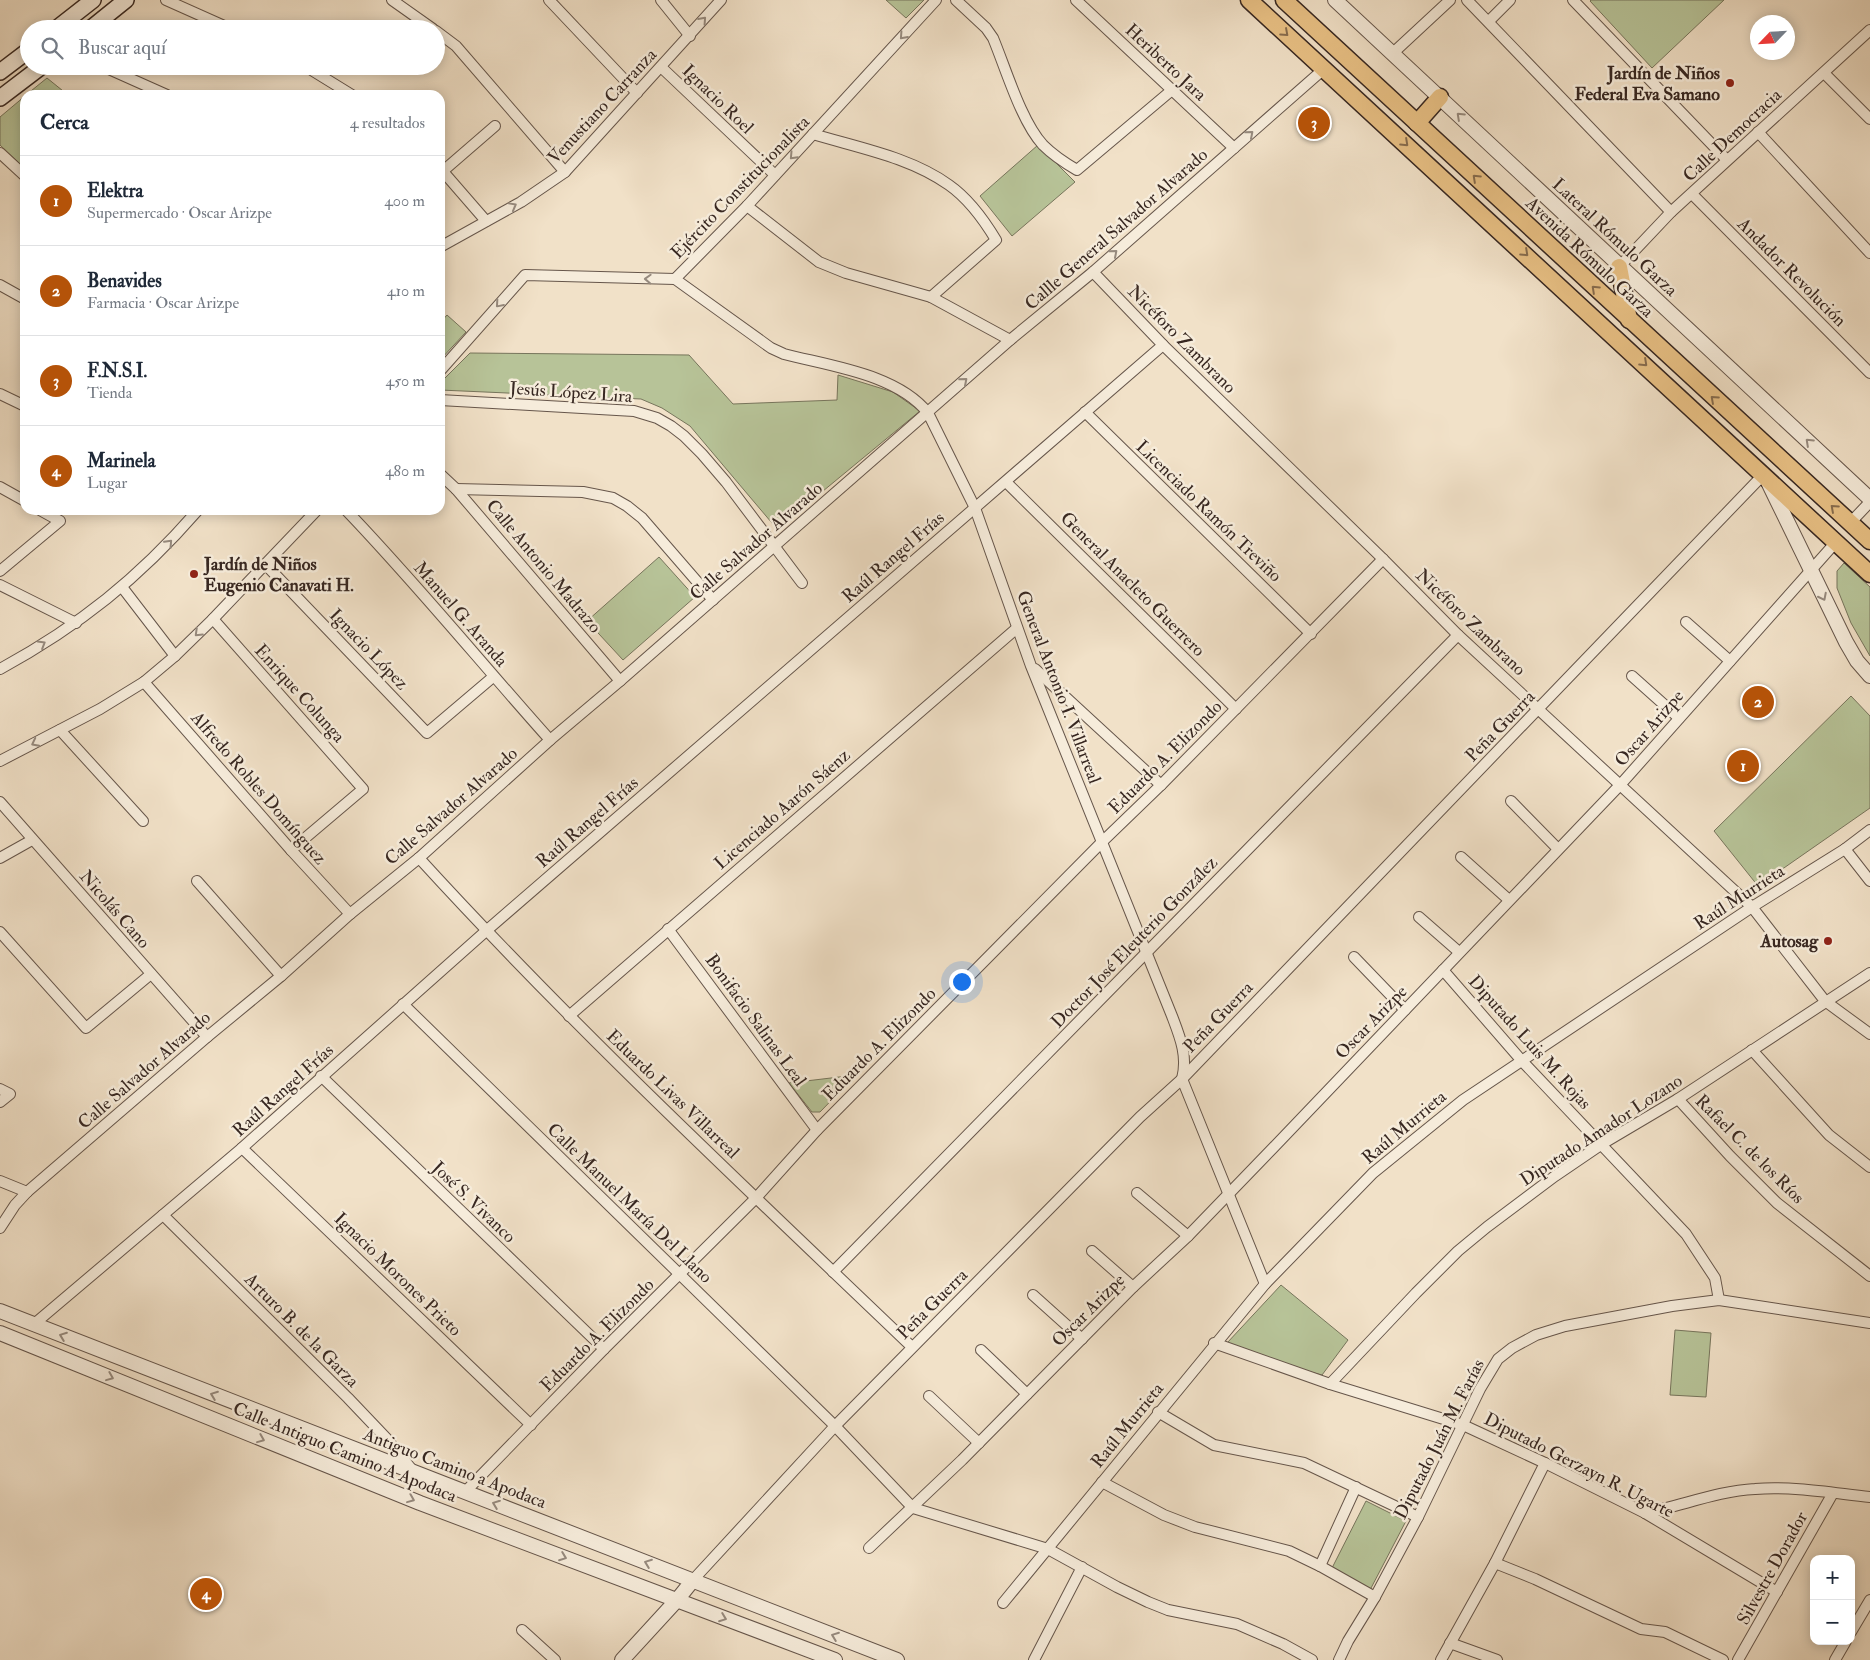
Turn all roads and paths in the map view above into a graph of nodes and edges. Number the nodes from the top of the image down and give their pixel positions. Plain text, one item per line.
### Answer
1 (93, 0) edge
2 (126, 0) edge
3 (166, 0) edge
4 (392, 0) edge
5 (549, 0) edge
6 (661, 0) edge
7 (721, 0) edge
8 (936, 0) edge
9 (956, 0) edge
10 (1076, 0) edge
11 (1249, 0) edge
12 (1284, 0) edge
13 (1336, 0) edge
14 (1450, 0) edge
15 (1467, 0) edge
16 (1510, 0) edge
17 (1579, 2) edge
18 (70, 20) edge
19 (101, 20) edge
20 (211, 20) edge
21 (421, 20) edge
22 (1489, 21) junction
23 (1870, 30) edge
24 (690, 36) junction
25 (445, 38) edge
26 (1393, 53) junction
27 (20, 57) edge
28 (661, 67) junction
29 (1325, 68) junction
30 (0, 72) edge
31 (1824, 73) junction
32 (30, 75) edge
33 (122, 75) edge
34 (320, 75) edge
35 (156, 90) edge
36 (344, 90) edge
37 (1172, 90) junction
38 (637, 93) junction
39 (1440, 97) junction
40 (0, 98) edge
41 (1870, 119) edge
42 (1417, 123) junction
43 (495, 126) dead end
44 (1758, 132) junction
45 (814, 134) junction
46 (1234, 148) junction
47 (0, 153) edge
48 (1727, 160) junction
49 (445, 168) edge
50 (20, 171) edge
51 (565, 172) junction
52 (445, 173) edge
53 (775, 175) junction
54 (1692, 194) junction
55 (746, 206) junction
56 (1671, 212) junction
57 (486, 220) junction
58 (445, 244) edge
59 (1870, 253) edge
60 (1619, 267) junction
61 (1093, 272) junction
62 (675, 279) junction
63 (0, 285) edge
64 (20, 296) edge
65 (931, 297) junction
66 (1629, 320) junction
67 (1010, 340) junction
68 (1163, 345) junction
69 (445, 365) edge
70 (1870, 374) edge
71 (0, 394) edge
72 (445, 400) edge
73 (20, 404) edge
74 (1085, 412) junction
75 (928, 413) junction
76 (1764, 474) junction
77 (445, 478) edge
78 (1006, 482) junction
79 (0, 487) edge
80 (456, 488) junction
81 (20, 499) edge
82 (1870, 501) edge
83 (975, 508) junction
84 (49, 515) edge
85 (193, 515) edge
86 (311, 515) edge
87 (351, 515) edge
88 (1850, 523) junction
89 (1870, 541) edge
90 (1836, 542) junction
91 (775, 545) junction
92 (1383, 559) junction
93 (266, 565) junction
94 (0, 571) edge
95 (1811, 571) junction
96 (1870, 574) edge
97 (802, 583) dead end
98 (0, 584) edge
99 (122, 587) junction
100 (713, 600) junction
101 (213, 619) junction
102 (1686, 622) dead end
103 (76, 623) junction
104 (1017, 628) junction
105 (1310, 634) junction
106 (1458, 635) junction
107 (175, 656) junction
108 (1730, 661) junction
109 (1031, 666) junction
110 (0, 669) edge
111 (493, 676) junction
112 (1632, 676) dead end
113 (1870, 676) edge
114 (620, 681) junction
115 (144, 682) junction
116 (1236, 709) junction
117 (1538, 710) junction
118 (1679, 718) junction
119 (60, 730) junction
120 (550, 740) junction
121 (0, 760) edge
122 (1621, 784) junction
123 (1161, 785) junction
124 (0, 802) edge
125 (1511, 802) dead end
126 (143, 821) dead end
127 (1870, 830) edge
128 (32, 840) junction
129 (1103, 841) junction
130 (1558, 849) junction
131 (1845, 849) junction
132 (291, 850) junction
133 (1461, 857) dead end
134 (0, 858) edge
135 (419, 858) junction
136 (198, 881) dead end
137 (1870, 881) edge
138 (1509, 900) junction
139 (1752, 907) junction
140 (350, 914) junction
141 (1420, 917) dead end
142 (668, 929) junction
143 (0, 932) edge
144 (486, 932) junction
145 (1459, 952) junction
146 (1147, 953) junction
147 (1354, 957) dead end
148 (1443, 970) junction
149 (1870, 973) edge
150 (151, 974) junction
151 (281, 976) junction
152 (1825, 1002) junction
153 (403, 1004) junction
154 (1405, 1010) junction
155 (568, 1016) junction
156 (1870, 1034) edge
157 (207, 1037) junction
158 (1752, 1050) junction
159 (1522, 1061) junction
160 (321, 1076) junction
161 (1182, 1079) junction
162 (5, 1092) edge
163 (1678, 1099) junction
164 (0, 1102) edge
165 (817, 1130) junction
166 (1602, 1144) junction
167 (242, 1148) junction
168 (1870, 1167) edge
169 (0, 1181) edge
170 (27, 1192) junction
171 (1137, 1193) dead end
172 (1229, 1194) junction
173 (756, 1198) junction
174 (163, 1215) junction
175 (0, 1228) edge
176 (1188, 1236) junction
177 (1092, 1251) dead end
178 (833, 1272) junction
179 (680, 1274) junction
180 (1870, 1276) edge
181 (1265, 1284) junction
182 (1133, 1287) junction
183 (1033, 1295) dead end
184 (1719, 1300) junction
185 (0, 1311) edge
186 (1870, 1323) edge
187 (34, 1325) junction
188 (0, 1333) edge
189 (1082, 1339) junction
190 (1214, 1343) junction
191 (912, 1347) junction
192 (604, 1349) junction
193 (981, 1350) dead end
194 (1330, 1384) junction
195 (1027, 1394) junction
196 (929, 1396) dead end
197 (1158, 1412) junction
198 (531, 1425) junction
199 (1463, 1425) junction
200 (835, 1426) junction
201 (979, 1443) junction
202 (1545, 1463) junction
203 (414, 1472) junction
204 (1102, 1482) junction
205 (1356, 1487) junction
206 (465, 1492) junction
207 (1833, 1493) junction
208 (1870, 1497) edge
209 (913, 1508) junction
210 (1645, 1513) junction
211 (1418, 1517) junction
212 (870, 1548) dead end
213 (1048, 1549) junction
214 (1495, 1563) junction
215 (1320, 1566) junction
216 (1082, 1567) junction
217 (693, 1580) junction
218 (1777, 1592) junction
219 (1375, 1597) junction
220 (677, 1600) junction
221 (1870, 1600) edge
222 (1003, 1603) dead end
223 (1855, 1625) edge
224 (522, 1630) dead end
225 (1450, 1643) junction
226 (1844, 1645) edge
227 (1038, 1659) edge
228 (554, 1660) edge
229 (622, 1660) edge
230 (835, 1660) edge
231 (897, 1660) edge
232 (1312, 1660) edge
233 (1339, 1660) edge
234 (1441, 1660) edge
235 (1497, 1660) edge
236 (1723, 1660) edge
237 (1738, 1660) edge
238 (1835, 1660) edge

1 - 18 main road
2 - 19 main road
3 - 20 street
4 - 21 street
5 - 38 street
6 - 24 street
24 -> 7 street, Venustiano Carranza
8 -> 45 street, Ejército Constitucionalista
9 - 37 street
10 - 37 street, Heriberto Jara
11 -> 29 main road
12 - 42 main road, Avenida Rómulo Garza
13 - 26 street, Lateral Rómulo Garza
14 - 26 street
15 - 22 street
16 - 22 street
17 - 48 street
22 - 56 street
23 - 31 street, Calle Democracia
24 - 28 street, Venustiano Carranza
25 - 51 street
26 - 39 street, Lateral Rómulo Garza
27 - 30 main road
28 - 38 street, Venustiano Carranza
28 - 53 street, Ignacio Roel
46 -> 29 street, Callle General Salvador Alvarado
29 -> 76 main road
31 - 41 street
31 - 44 street, Calle Democracia
32 - 40 main road
33 - 35 street
34 - 36 street
37 - 46 street, Heriberto Jara
38 - 51 street, Venustiano Carranza
39 - 42 main road
60 -> 39 street, Lateral Rómulo Garza
66 -> 42 main road, Avenida Rómulo Garza
43 - 49 street
44 - 48 street, Calle Democracia
44 - 59 street
45 -> 53 street, Ejército Constitucionalista
45 - 65 street
61 -> 46 street, Callle General Salvador Alvarado
47 - 50 street
48 - 54 street, Calle Democracia
57 -> 51 street, Venustiano Carranza
52 - 57 street
53 - 55 street, Ejército Constitucionalista
54 - 56 street, Calle Democracia
54 - 70 street, Andador Revolución
55 - 62 street, Ejército Constitucionalista
55 - 65 street
56 - 60 street, Calle Democracia
57 - 58 street, Venustiano Carranza
60 - 66 main road
82 -> 60 street, Lateral Rómulo Garza
61 - 67 street, Callle General Salvador Alvarado
61 - 68 street, Nicéforo Zambrano
62 -> 69 street, Ejército Constitucionalista
62 - 75 street, General Antonio I. Villarreal
63 - 64 street
65 - 67 street
88 -> 66 main road, Avenida Rómulo Garza
75 -> 67 street, Callle General Salvador Alvarado
68 - 74 street, Raúl Rangel Frías
68 - 92 street, Nicéforo Zambrano
71 - 73 street
72 - 91 street, Jesús López Lira
74 - 78 street, Raúl Rangel Frías
74 - 105 street, Licenciado Ramón Treviño
75 - 83 street, General Antonio I. Villarreal
75 - 91 street, Calle Salvador Alvarado
76 - 90 main road
76 - 95 street
76 - 117 street, Peña Guerra
77 - 80 street, Calle Antonio Madrazo
78 - 83 street, Raúl Rangel Frías
78 - 116 street, General Anacleto Guerrero
79 - 81 street
80 - 100 street
80 - 114 street, Calle Antonio Madrazo
82 - 88 street
83 - 104 street, General Antonio I. Villarreal
83 - 144 street, Raúl Rangel Frías
84 - 94 street
99 -> 85 street
86 - 93 street
87 - 111 street, Manuel G. Aranda
88 - 89 main road, Avenida Rómulo Garza
90 - 95 street, Oscar Arizpe
90 - 96 main road
91 - 97 street, Jesús López Lira
91 - 100 street, Calle Salvador Alvarado
92 - 105 street, Eduardo A. Elizondo
92 - 106 street, Nicéforo Zambrano
93 - 101 street
93 - 111 street, Ignacio López
95 - 108 street, Oscar Arizpe
95 -> 113 street
98 - 103 street
99 - 103 street
99 - 107 street
100 - 114 street, Calle Salvador Alvarado
101 -> 107 street
101 - 132 street, Enrique Colunga
102 - 108 street
110 -> 103 street
104 - 109 street, General Antonio I. Villarreal
104 - 142 street, Licenciado Aarón Sáenz
105 - 116 street, Eduardo A. Elizondo
106 - 117 street, Nicéforo Zambrano
106 - 146 street, Doctor José Eleuterio González
107 - 115 street
108 - 118 street, Oscar Arizpe
109 - 123 street
109 - 129 street, General Antonio I. Villarreal
111 - 120 street, Manuel G. Aranda
112 - 118 street
114 - 120 street, Calle Salvador Alvarado
115 - 119 street
115 - 132 street, Alfredo Robles Domínguez
116 - 123 street, Eduardo A. Elizondo
117 - 122 street, Nicéforo Zambrano
117 - 161 street, Peña Guerra
118 - 122 street, Oscar Arizpe
119 -> 121 street
119 - 126 street
120 - 135 street, Calle Salvador Alvarado
122 - 130 street, Oscar Arizpe
122 - 139 street, Nicéforo Zambrano
123 - 129 street, Eduardo A. Elizondo
124 - 128 street, Nicolás Cano
125 - 130 street
127 - 131 street, Raúl Murrieta
128 - 134 street
128 - 150 street, Nicolás Cano
129 - 146 street, General Antonio I. Villarreal
129 - 165 street, Eduardo A. Elizondo
130 - 138 street, Oscar Arizpe
131 - 137 street
131 - 139 street, Raúl Murrieta
132 - 140 street, Alfredo Robles Domínguez
133 - 138 street
135 - 140 street, Calle Salvador Alvarado
135 - 144 street, Eduardo Livas Villarreal
136 - 151 street
138 - 145 street, Oscar Arizpe
139 - 152 street, Nicéforo Zambrano
139 - 159 street, Raúl Murrieta
140 - 151 street, Calle Salvador Alvarado
141 - 145 street
142 - 155 street, Licenciado Aarón Sáenz
142 - 165 street, Bonifacio Salinas Leal
143 - 150 street
144 - 153 street, Raúl Rangel Frías
144 - 155 street, Eduardo Livas Villarreal
145 - 148 street, Oscar Arizpe
146 - 161 street, General Antonio I. Villarreal
146 - 178 street, Doctor José Eleuterio González
147 - 154 street
148 - 154 street, Oscar Arizpe
148 - 159 street, Diputado Luis M. Rojas
149 - 152 street, Diputado Amador Lozano
150 - 157 street, Nicolás Cano
151 - 157 street, Calle Salvador Alvarado
152 - 156 street, Nicéforo Zambrano
152 - 158 street, Diputado Amador Lozano
153 - 160 street, Raúl Rangel Frías
153 - 179 street, Calle Manuel María Del Llano
154 - 172 street, Oscar Arizpe
155 - 173 street, Eduardo Livas Villarreal
157 - 170 street, Calle Salvador Alvarado
158 - 163 street, Diputado Amador Lozano
158 - 168 street
159 - 166 street, Diputado Luis M. Rojas
159 - 181 street, Raúl Murrieta
160 - 167 street, Raúl Rangel Frías
160 - 192 street, José S. Vivanco
161 - 172 street, General Antonio I. Villarreal
161 - 191 street, Peña Guerra
162 - 164 street
163 - 166 street, Diputado Amador Lozano
163 - 180 street, Rafael C. de los Ríos
165 - 173 street, Eduardo A. Elizondo
166 - 184 street, Diputado Luis M. Rojas
166 - 194 street, Diputado Amador Lozano
167 - 174 street, Raúl Rangel Frías
167 - 198 street, Ignacio Morones Prieto
169 - 170 street
170 - 175 street, Calle Salvador Alvarado
171 - 176 street
172 - 176 street, Oscar Arizpe
172 - 181 street, General Antonio I. Villarreal
173 - 178 street, Eduardo Livas Villarreal
173 - 179 street, Eduardo A. Elizondo
174 - 187 street, Raúl Rangel Frías
174 - 203 street, Arturo B. de la Garza
176 - 182 street, Oscar Arizpe
177 - 182 street
178 - 191 street, Eduardo Livas Villarreal
179 - 192 street, Eduardo A. Elizondo
179 - 200 street, Calle Manuel María Del Llano
181 - 190 street, Raúl Murrieta
182 - 189 street, Oscar Arizpe
183 - 189 street
184 - 186 street, Diputado Juán M. Farías
184 - 199 street, Diputado Juán M. Farías
185 - 187 street, Antiguo Camino a Apodaca
203 -> 187 street, Antiguo Camino a Apodaca
188 -> 220 street, Calle Antiguo Camino A Apodaca
189 - 195 street, Oscar Arizpe
190 - 194 street, Diputado Gerzayn R. Ugarte
190 - 197 street, Raúl Murrieta
191 - 200 street, Peña Guerra
192 - 198 street, Eduardo A. Elizondo
193 - 195 street
194 - 199 street, Diputado Gerzayn R. Ugarte
195 - 201 street, Oscar Arizpe
196 - 201 street
197 - 204 street, Raúl Murrieta
197 - 205 street
198 - 206 street, Eduardo A. Elizondo
199 - 202 street, Diputado Gerzayn R. Ugarte
199 - 211 street, Diputado Juán M. Farías
200 - 209 street, Calle Manuel María Del Llano
200 - 217 street, Peña Guerra
201 - 209 street, Oscar Arizpe
202 - 210 street, Diputado Gerzayn R. Ugarte
202 - 214 street
203 - 206 street, Antiguo Camino a Apodaca
204 - 213 street, Raúl Murrieta
204 - 215 street
205 - 211 street
205 - 215 street
217 -> 206 street, Antiguo Camino a Apodaca
207 - 208 street
207 - 210 street
207 - 218 street, Silvestre Dorador
209 - 212 street, Oscar Arizpe
209 - 213 street
210 - 218 street, Diputado Gerzayn R. Ugarte
211 - 219 street, Diputado Juán M. Farías
213 - 216 street
213 - 222 street, Raúl Murrieta
214 - 225 street
214 - 236 street
215 - 219 street
216 - 227 street
216 - 232 street
217 - 220 street
231 -> 217 street, Antiguo Camino a Apodaca
218 - 237 street, Silvestre Dorador
219 - 233 street, Diputado Juán M. Farías
220 - 229 street
220 -> 230 street, Calle Antiguo Camino A Apodaca
221 - 223 street
224 - 228 street
225 - 234 street
225 - 235 street
226 - 238 street

